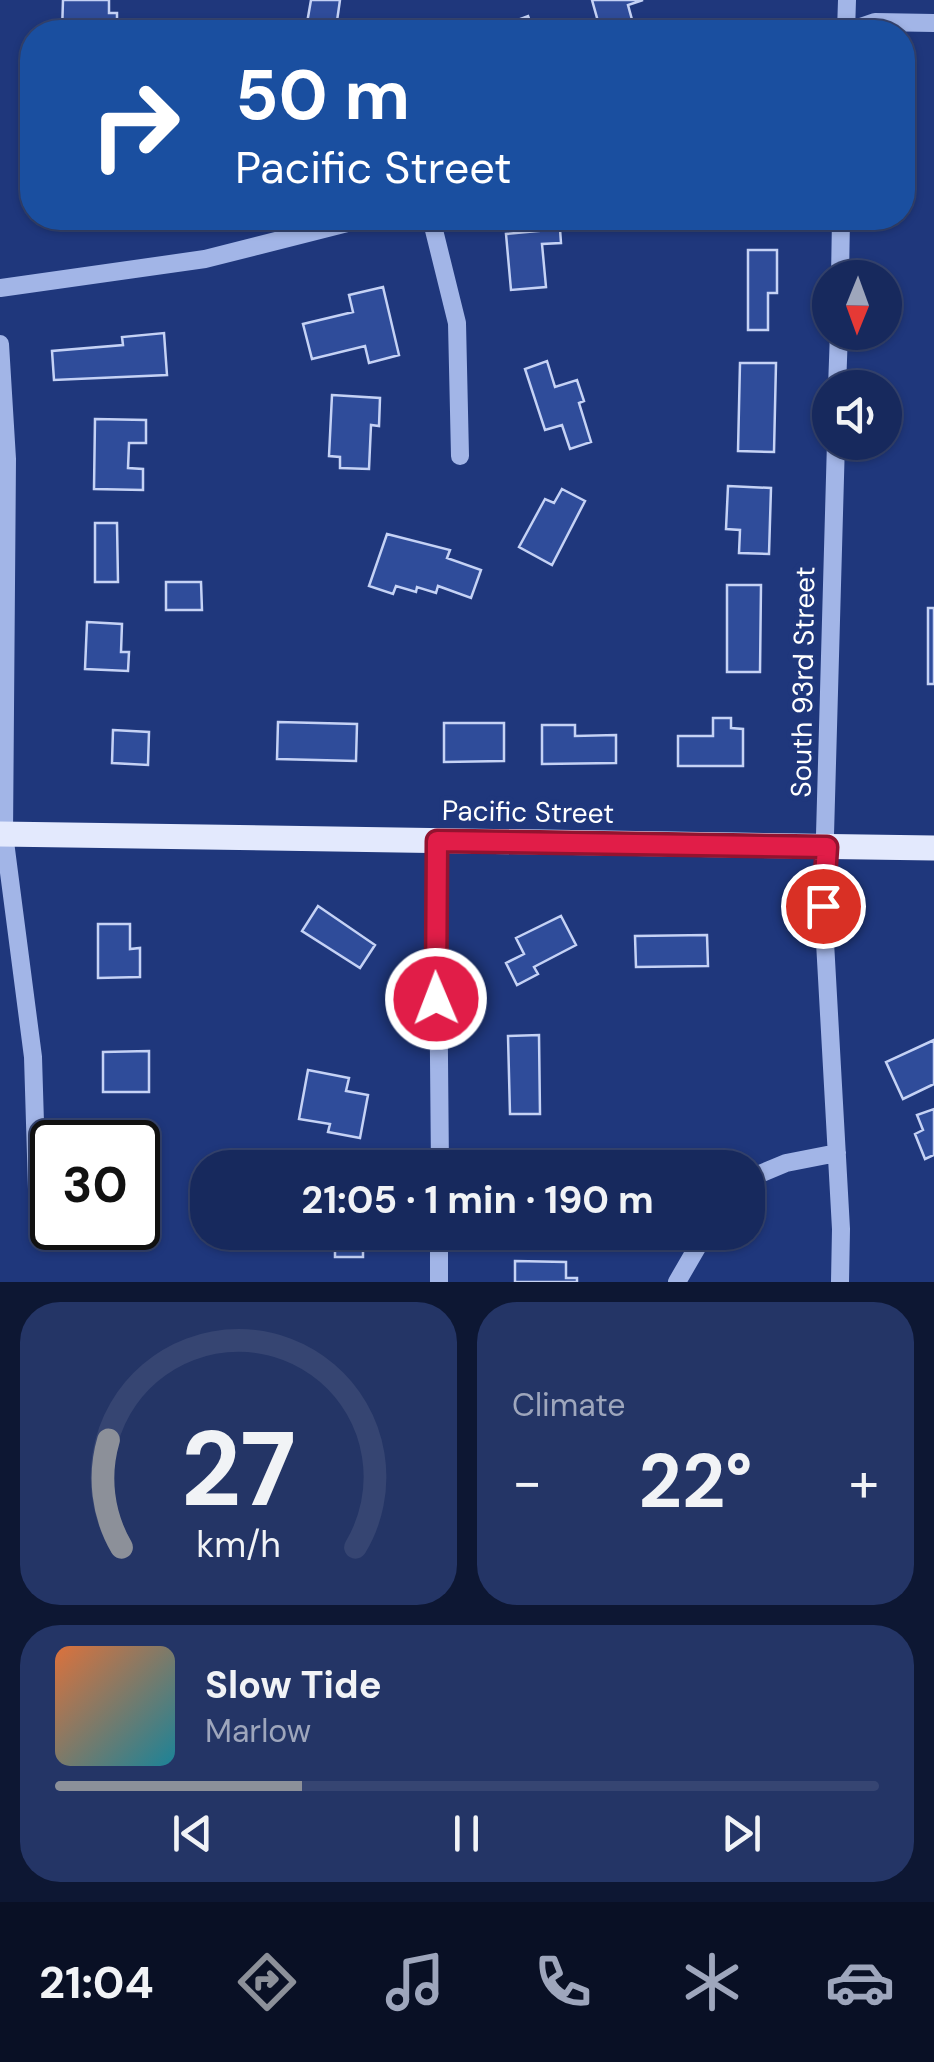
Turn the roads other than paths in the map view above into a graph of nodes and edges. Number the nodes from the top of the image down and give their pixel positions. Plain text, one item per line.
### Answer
1 (320, 230) edge
2 (434, 230) edge
3 (841, 230) edge
4 (840, 260) edge
5 (0, 288) edge
6 (0, 344) edge
7 (460, 456) dead end
8 (836, 460) edge
9 (3, 608) edge
10 (2, 834) edge
11 (437, 841) junction
12 (827, 847) junction
13 (934, 848) edge
14 (35, 1120) edge
15 (440, 1150) edge
16 (838, 1154) junction
17 (765, 1171) edge
18 (440, 1250) edge
19 (696, 1250) edge
20 (439, 1282) edge
21 (677, 1282) edge
22 (840, 1282) edge

1 - 5 street
2 - 7 street
3 - 4 street
6 - 9 street
8 - 12 street, South 93rd Street
9 - 10 street
10 - 11 main road, Pacific Street
10 - 14 street
11 - 12 main road, Pacific Street
11 - 15 street
12 - 13 main road, Pacific Street
12 - 16 street, South 93rd Street
16 - 17 street
16 - 22 street, South 93rd Street
18 - 20 street
19 - 21 street

